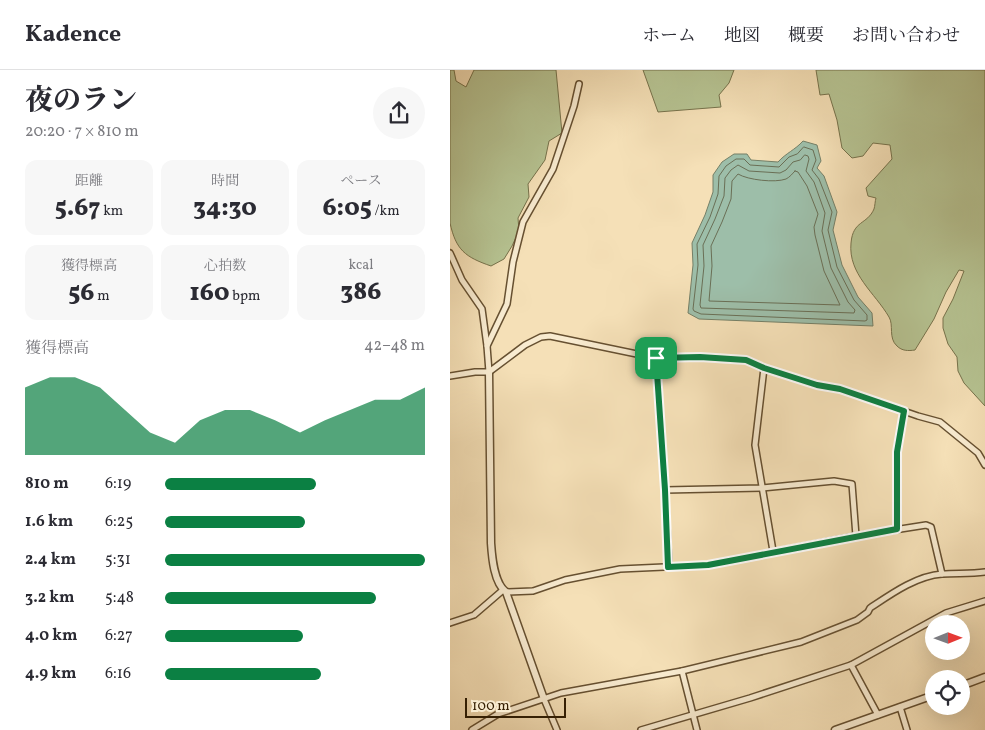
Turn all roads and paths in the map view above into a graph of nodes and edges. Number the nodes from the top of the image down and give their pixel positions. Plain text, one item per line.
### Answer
1 (579, 84) dead end
2 (450, 253) edge
3 (487, 346) junction
4 (656, 358) junction
5 (764, 368) junction
6 (489, 372) junction
7 (450, 376) edge
8 (904, 411) junction
9 (985, 465) edge
10 (762, 488) junction
11 (665, 490) junction
12 (897, 529) junction
13 (856, 536) junction
14 (773, 551) junction
15 (668, 567) junction
16 (985, 572) edge
17 (942, 574) junction
18 (505, 591) junction
19 (985, 601) edge
20 (450, 623) edge
21 (851, 665) junction
22 (682, 671) junction
23 (985, 677) edge
24 (970, 683) edge
25 (925, 698) edge
26 (544, 699) junction
27 (900, 707) junction
28 (693, 715) junction
29 (878, 715) junction
30 (472, 730) edge
31 (557, 730) edge
32 (641, 730) edge
33 (697, 730) edge
34 (835, 730) edge
35 (907, 730) edge

1 - 3 street
2 - 3 street
3 - 6 street
4 - 5 street
4 - 6 street
4 - 11 street
5 - 8 street
5 - 10 street
6 - 7 street
6 - 18 street
8 - 9 street
8 - 12 street
10 - 11 street
10 - 13 street
10 - 14 street
11 - 15 street
12 - 13 street
12 - 17 street
13 - 14 street
14 - 15 street
15 - 18 street
16 - 17 street
17 - 22 street
18 - 20 street
18 - 26 street
19 - 21 street
21 - 28 street
21 - 29 street
22 - 26 street
22 - 28 street
23 - 24 street
25 - 27 street
26 - 30 street
26 - 31 street
27 - 29 street
27 - 35 street
28 - 32 street
28 - 33 street
29 - 34 street

